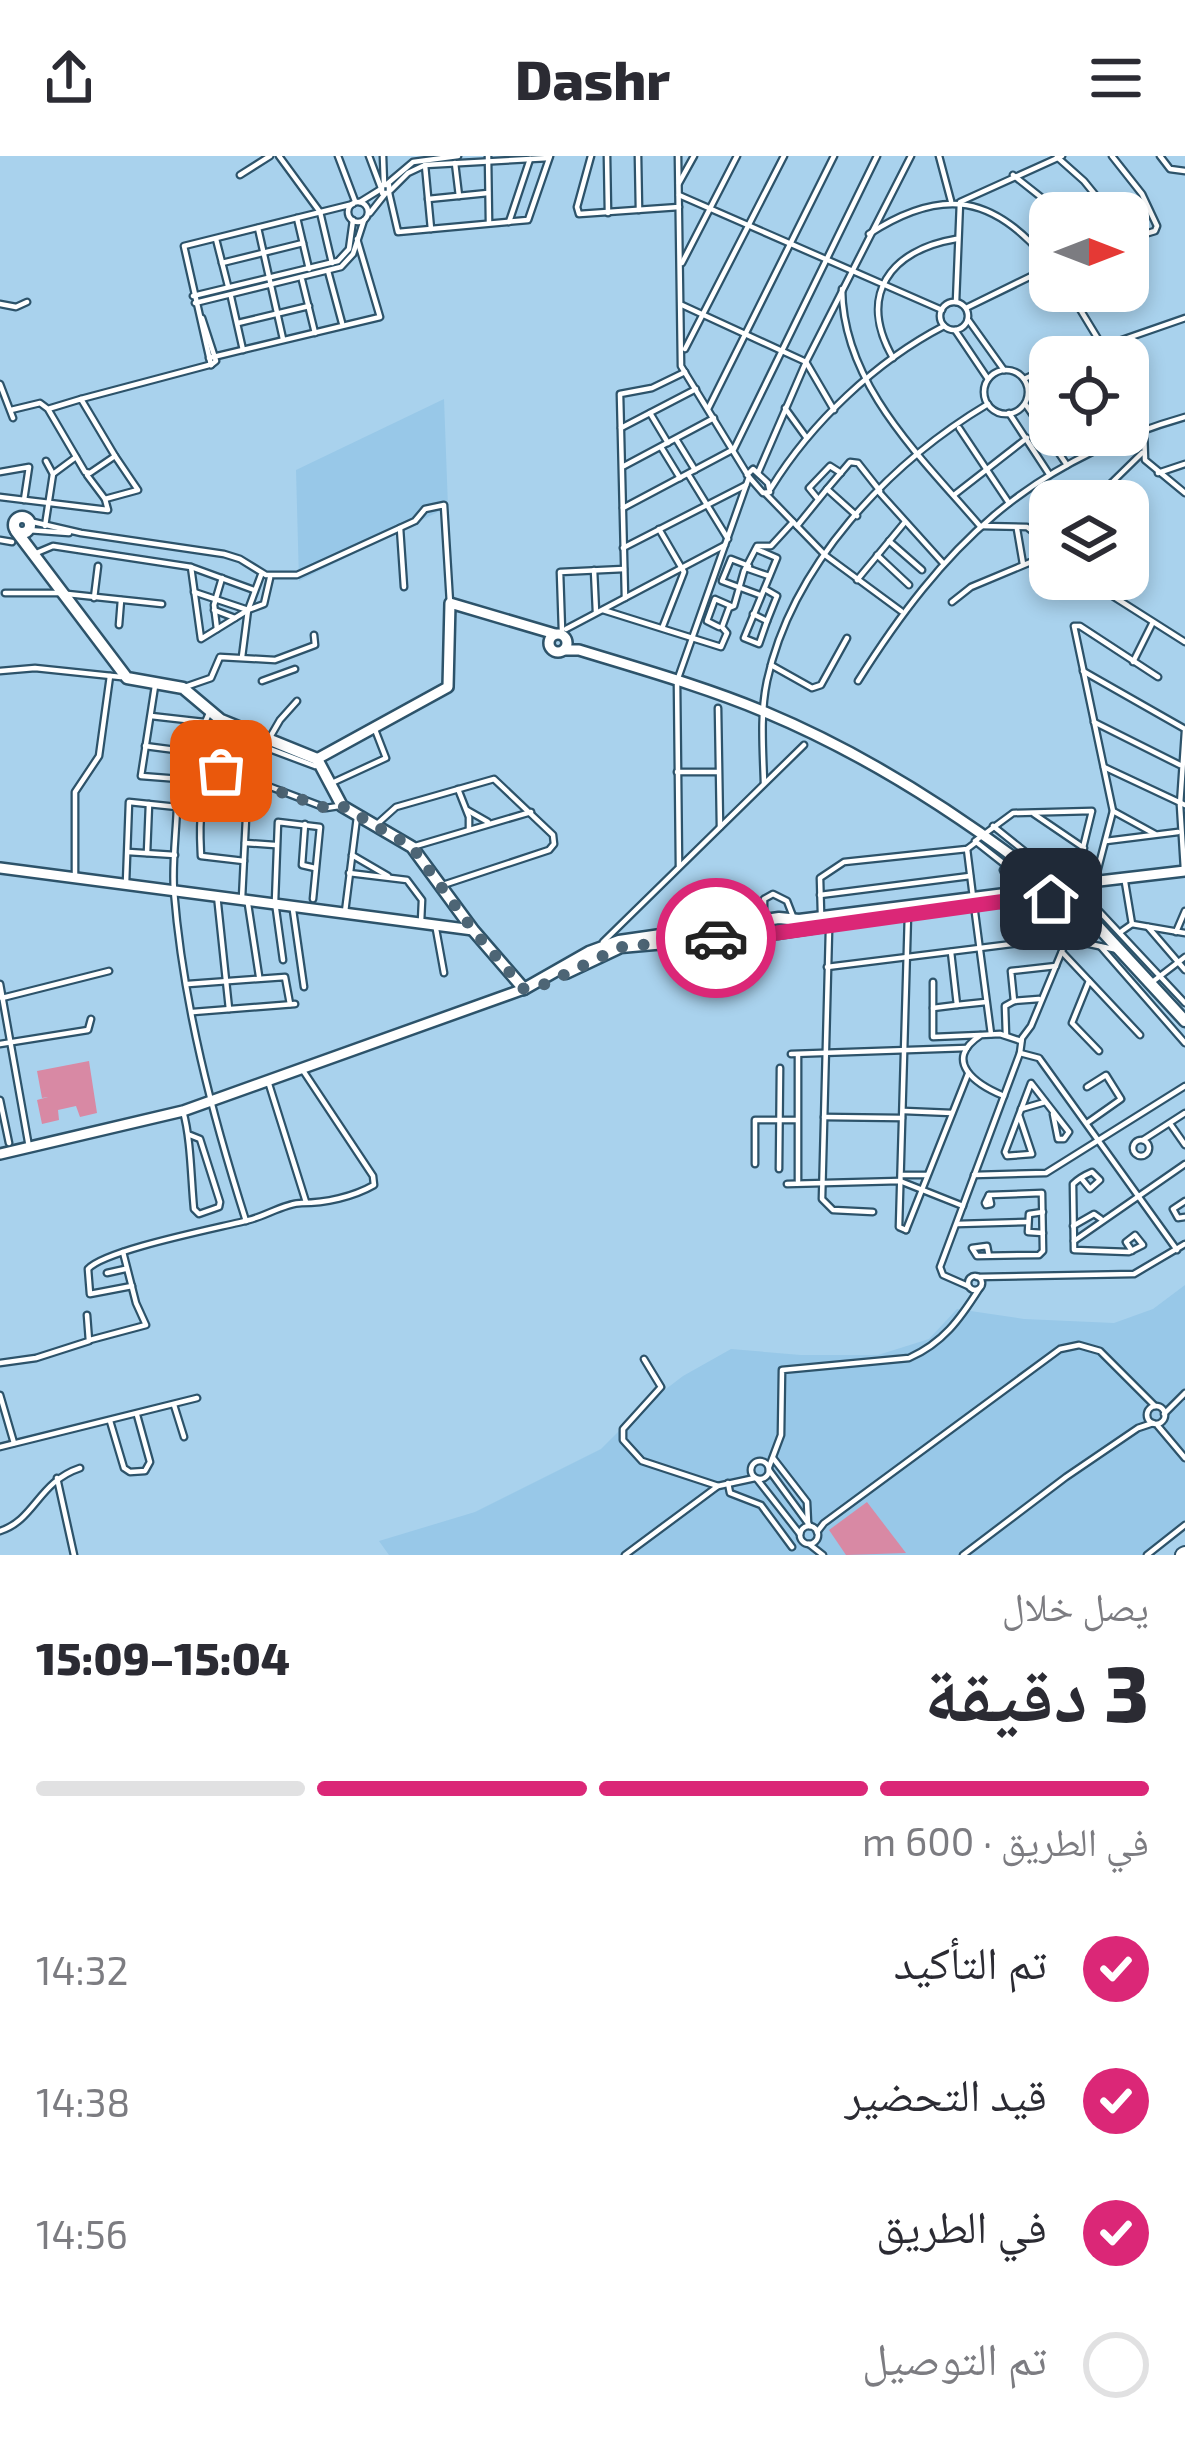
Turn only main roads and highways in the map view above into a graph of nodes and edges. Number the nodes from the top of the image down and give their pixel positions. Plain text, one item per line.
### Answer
1 (0, 522) edge
2 (1061, 889) junction
3 (973, 902) junction
4 (825, 921) junction
5 (791, 923) junction
6 (749, 929) junction
7 (524, 989) junction
8 (1179, 1005) edge
9 (1185, 1021) edge

1 - 7 main road
2 - 3 main road
2 - 3 main road
2 - 8 main road
3 - 4 main road
3 - 4 main road
4 - 5 main road
5 - 6 main road
5 - 6 main road
6 - 7 main road
6 - 7 main road
8 - 9 main road

